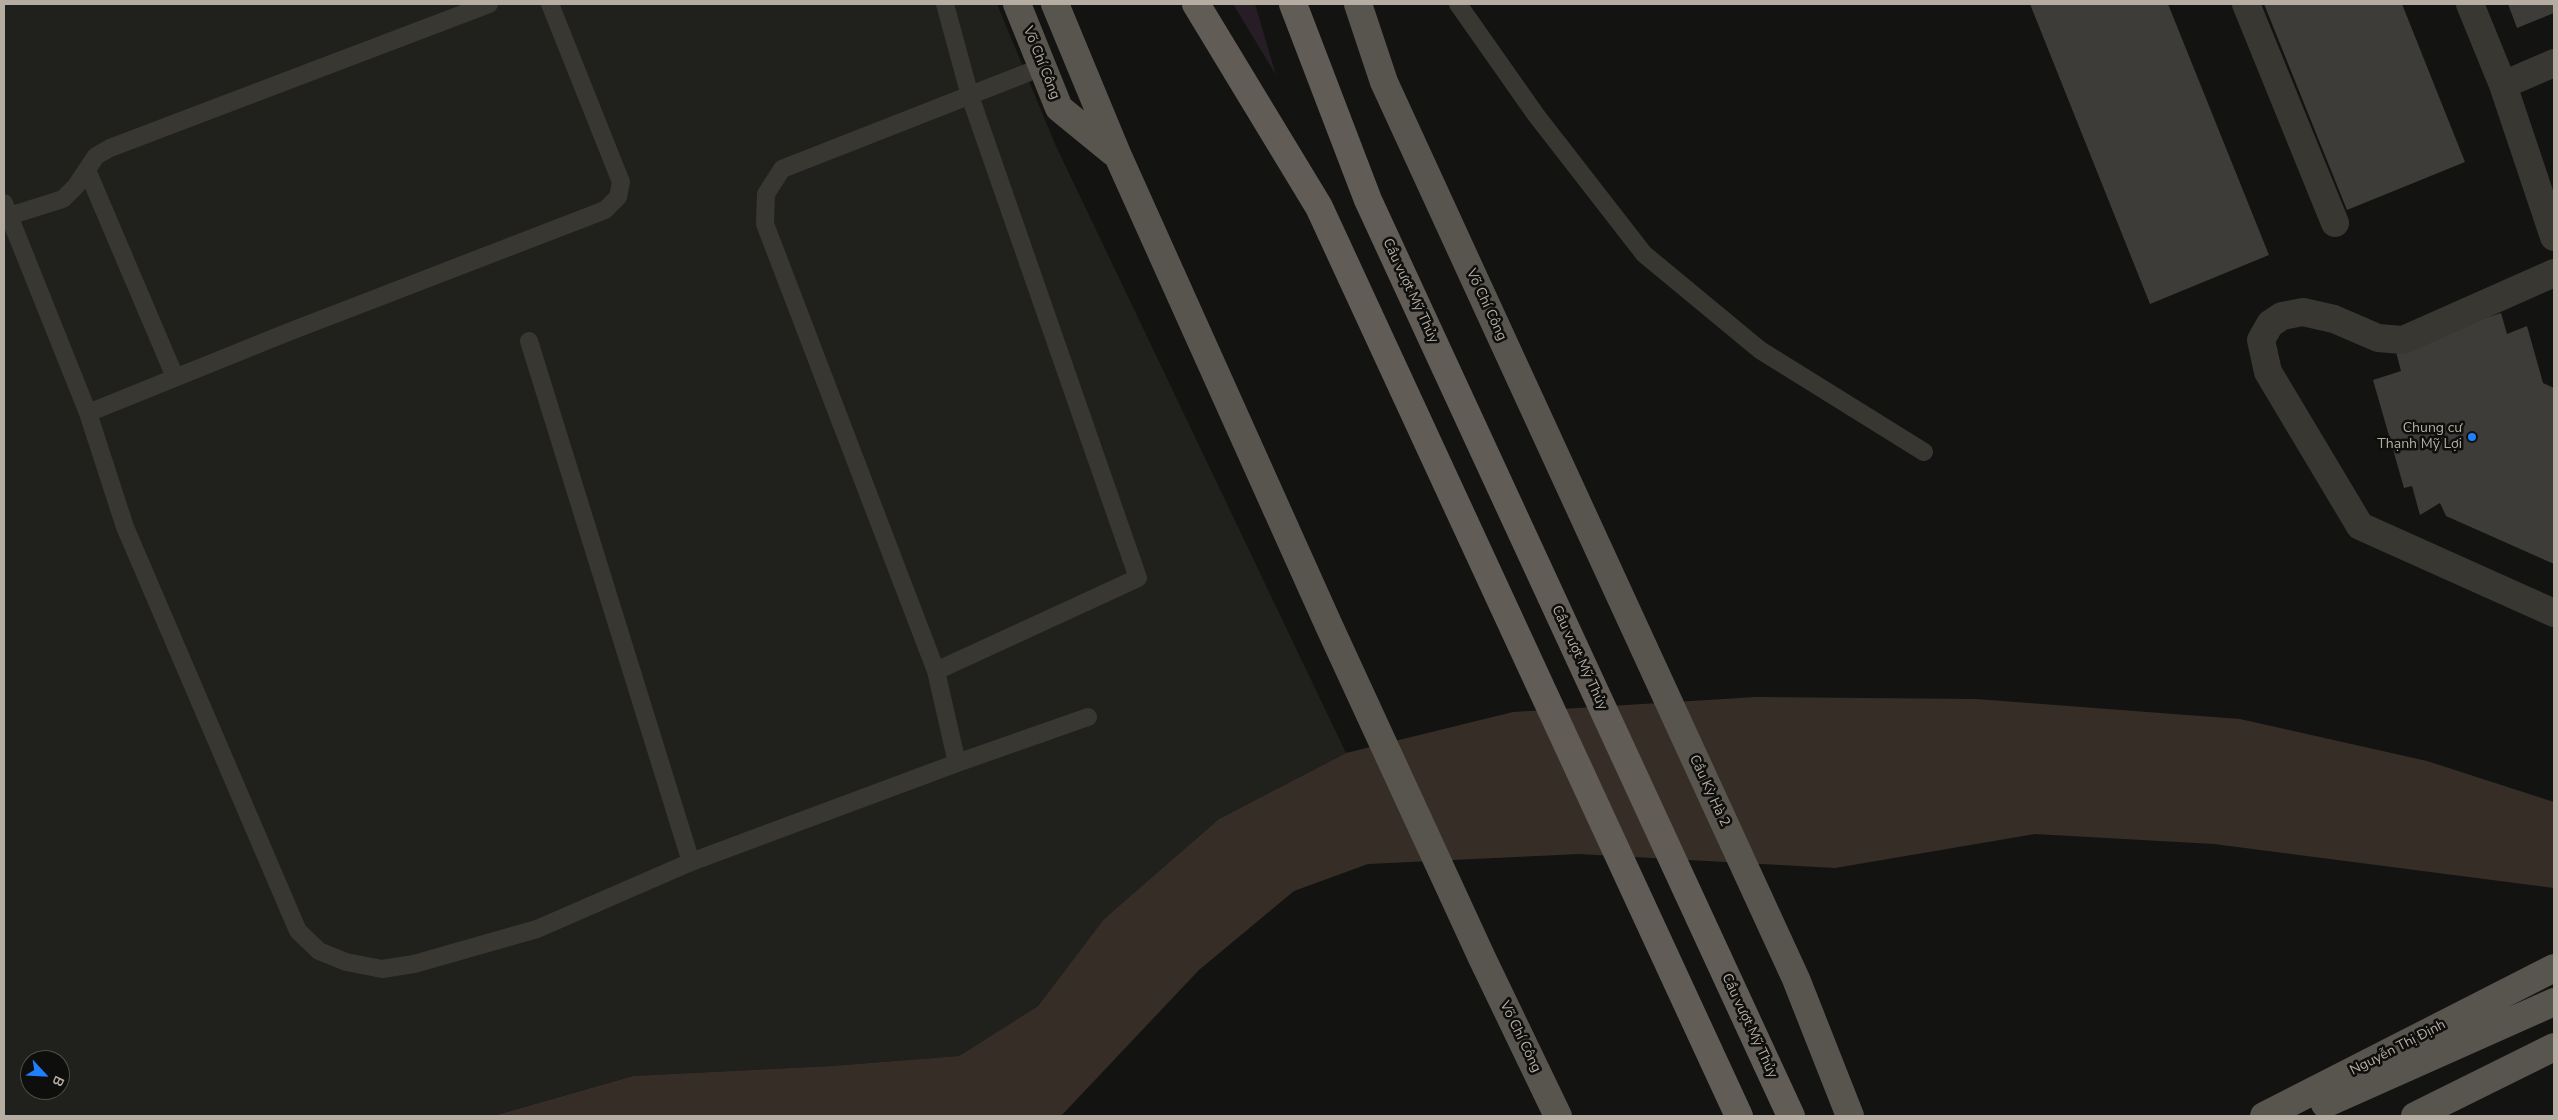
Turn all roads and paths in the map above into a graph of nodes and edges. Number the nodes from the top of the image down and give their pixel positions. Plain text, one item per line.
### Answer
1 (489, 4) edge
2 (550, 4) edge
3 (945, 4) edge
4 (1017, 4) edge
5 (1055, 4) edge
6 (1196, 4) edge
7 (1293, 4) edge
8 (1358, 4) edge
9 (1458, 4) edge
10 (2246, 4) edge
11 (2470, 4) edge
12 (2554, 63) edge
13 (1042, 66) junction
14 (2503, 85) junction
15 (970, 96) junction
16 (1118, 156) junction
17 (87, 170) junction
18 (6, 210) edge
19 (2334, 223) dead end
20 (2554, 237) edge
21 (10, 239) edge
22 (2554, 273) edge
23 (529, 341) dead end
24 (175, 377) junction
25 (88, 413) junction
26 (1924, 452) dead end
27 (1623, 603) joint
28 (2554, 613) edge
29 (936, 672) junction
30 (1088, 717) dead end
31 (957, 763) junction
32 (692, 862) junction
33 (2543, 974) edge
34 (2552, 1003) edge
35 (2554, 1048) edge
36 (1558, 1116) edge
37 (1739, 1116) edge
38 (1791, 1116) edge
39 (1850, 1116) edge
40 (2264, 1116) edge
41 (2299, 1116) edge
42 (2415, 1116) edge

1 - 17 lane
2 - 24 lane
3 - 15 lane
4 - 13 main road, Võ Chí Công
5 - 16 main road, Võ Chí Công
6 - 37 highway
7 - 38 highway, Cầu vượt Mỹ Thủy
8 - 27 main road, Võ Chí Công
9 - 26 lane
10 - 19 street
11 - 14 street
12 - 14 street
13 - 15 lane
13 - 16 main road, Võ Chí Công
14 - 20 street
15 - 29 lane
15 - 29 lane
16 - 36 main road, Võ Chí Công
17 - 18 lane
17 - 24 lane
18 - 21 lane
21 - 25 lane
22 - 28 street
23 - 32 lane
24 - 25 lane
25 - 32 lane
27 - 39 main road, Cầu Kỳ Hà 2
29 - 31 lane
30 - 31 lane
31 - 32 lane
33 - 40 main road, Nguyễn Thị Định
34 - 41 main road, Nguyễn Thị Định
35 - 42 main road

